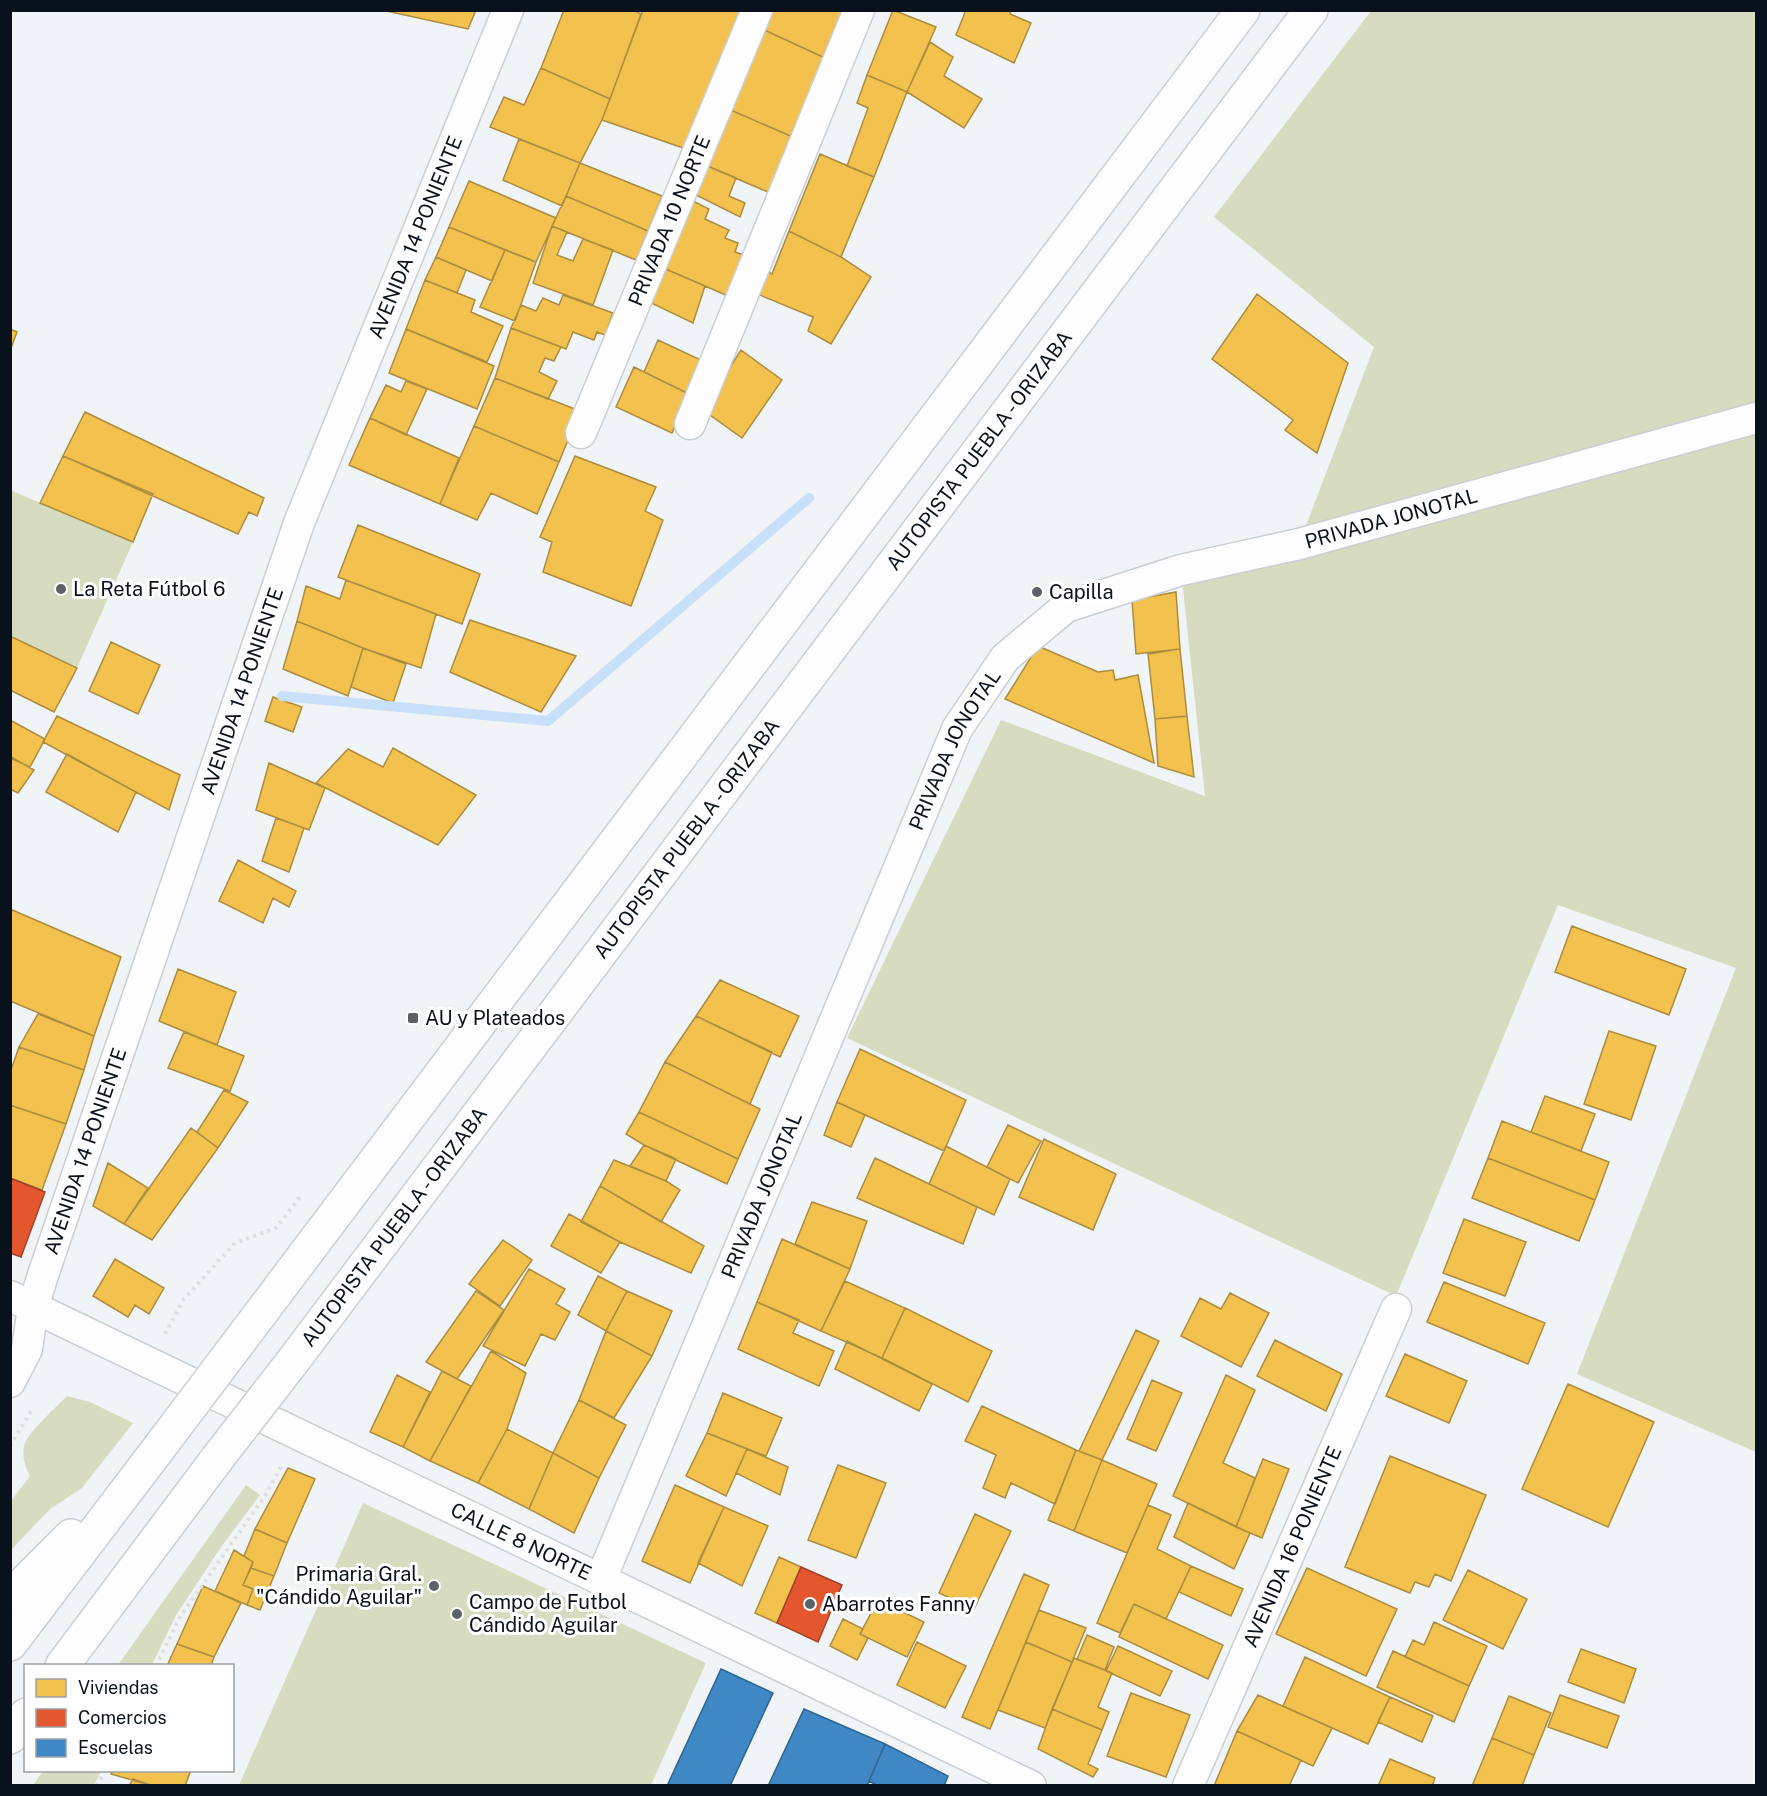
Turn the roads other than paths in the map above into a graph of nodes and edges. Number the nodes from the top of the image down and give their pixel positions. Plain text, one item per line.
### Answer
1 (508, 10) edge
2 (756, 10) edge
3 (859, 10) edge
4 (1243, 10) edge
5 (1311, 10) edge
6 (1756, 418) edge
7 (690, 424) dead end
8 (581, 433) dead end
9 (22, 1302) edge
10 (1396, 1309) dead end
11 (10, 1382) edge
12 (165, 1440) junction
13 (601, 1579) junction
14 (10, 1597) edge
15 (10, 1644) edge
16 (63, 1664) edge
17 (24, 1718) edge
18 (10, 1737) edge
19 (1031, 1785) edge
20 (1188, 1785) edge

1 - 9 street, AVENIDA 14 PONIENTE
2 - 8 street, PRIVADA 10 NORTE
3 - 7 street
4 - 12 highway, bridge
5 - 16 highway, AUTOPISTA PUEBLA - ORIZABA, bridge
6 - 13 street, PRIVADA JONOTAL
9 - 11 street, AVENIDA 14 PONIENTE
9 - 13 street, CALLE 8 NORTE
10 - 20 street, AVENIDA 16 PONIENTE
12 - 14 highway
12 - 15 highway
13 - 19 street, CALLE 8 NORTE
17 - 18 highway

